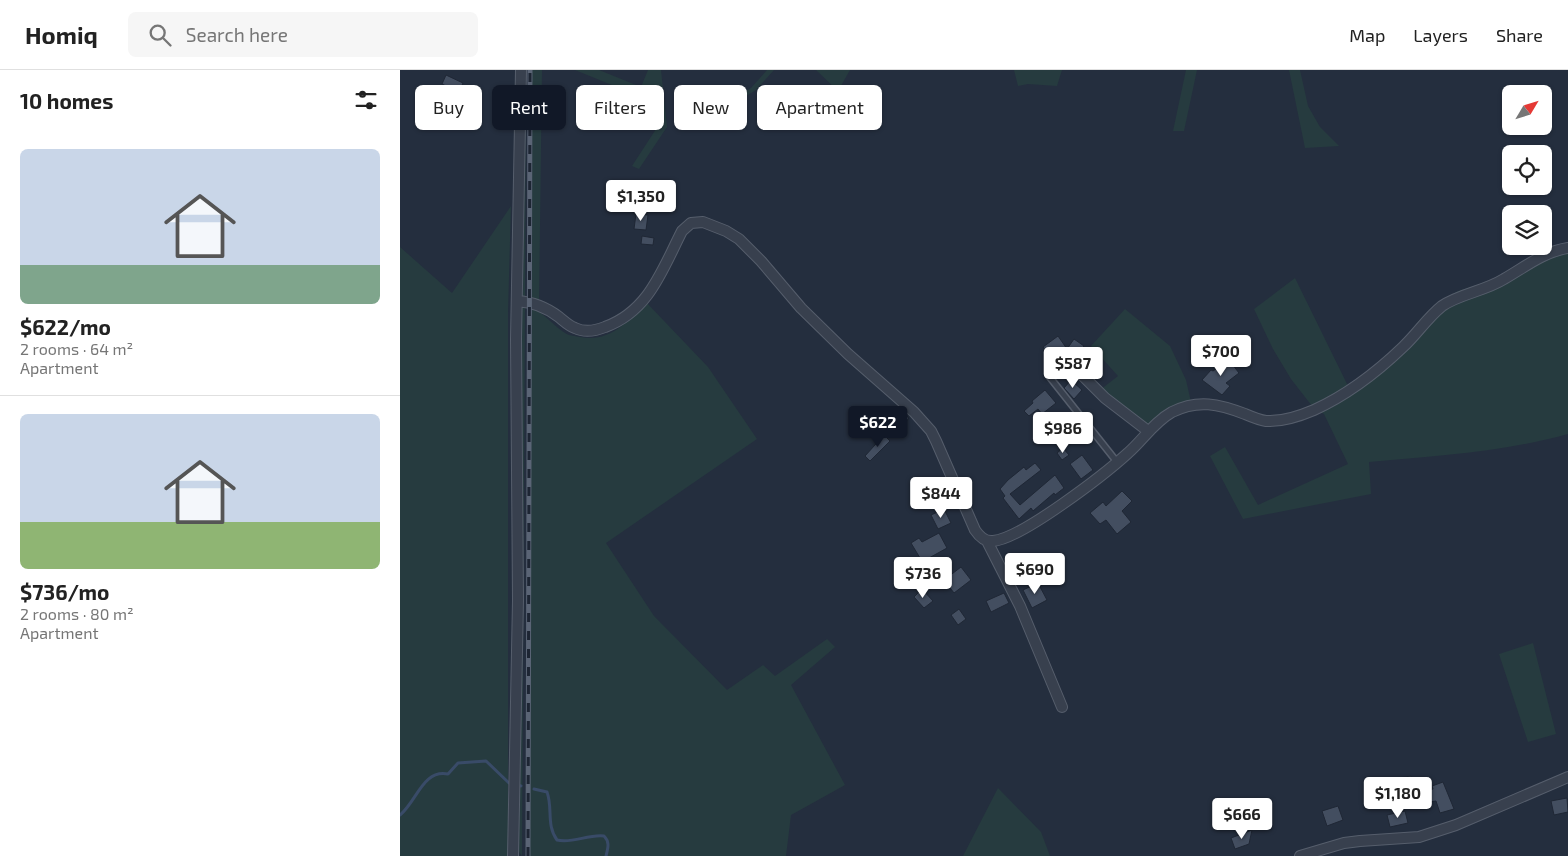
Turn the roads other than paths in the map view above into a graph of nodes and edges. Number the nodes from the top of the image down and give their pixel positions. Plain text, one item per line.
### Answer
1 (521, 70) edge
2 (1568, 248) edge
3 (517, 301) junction
4 (1077, 370) dead end
5 (1048, 375) dead end
6 (1148, 431) junction
7 (1118, 462) junction
8 (987, 541) junction
9 (1062, 707) dead end
10 (1568, 777) edge
11 (513, 856) edge
12 (1300, 856) edge

1 - 3 street
2 - 6 street
3 - 8 street
3 - 11 street
4 - 6 street
5 - 7 lane
6 - 7 street
7 - 8 street
8 - 9 street
10 - 12 street

